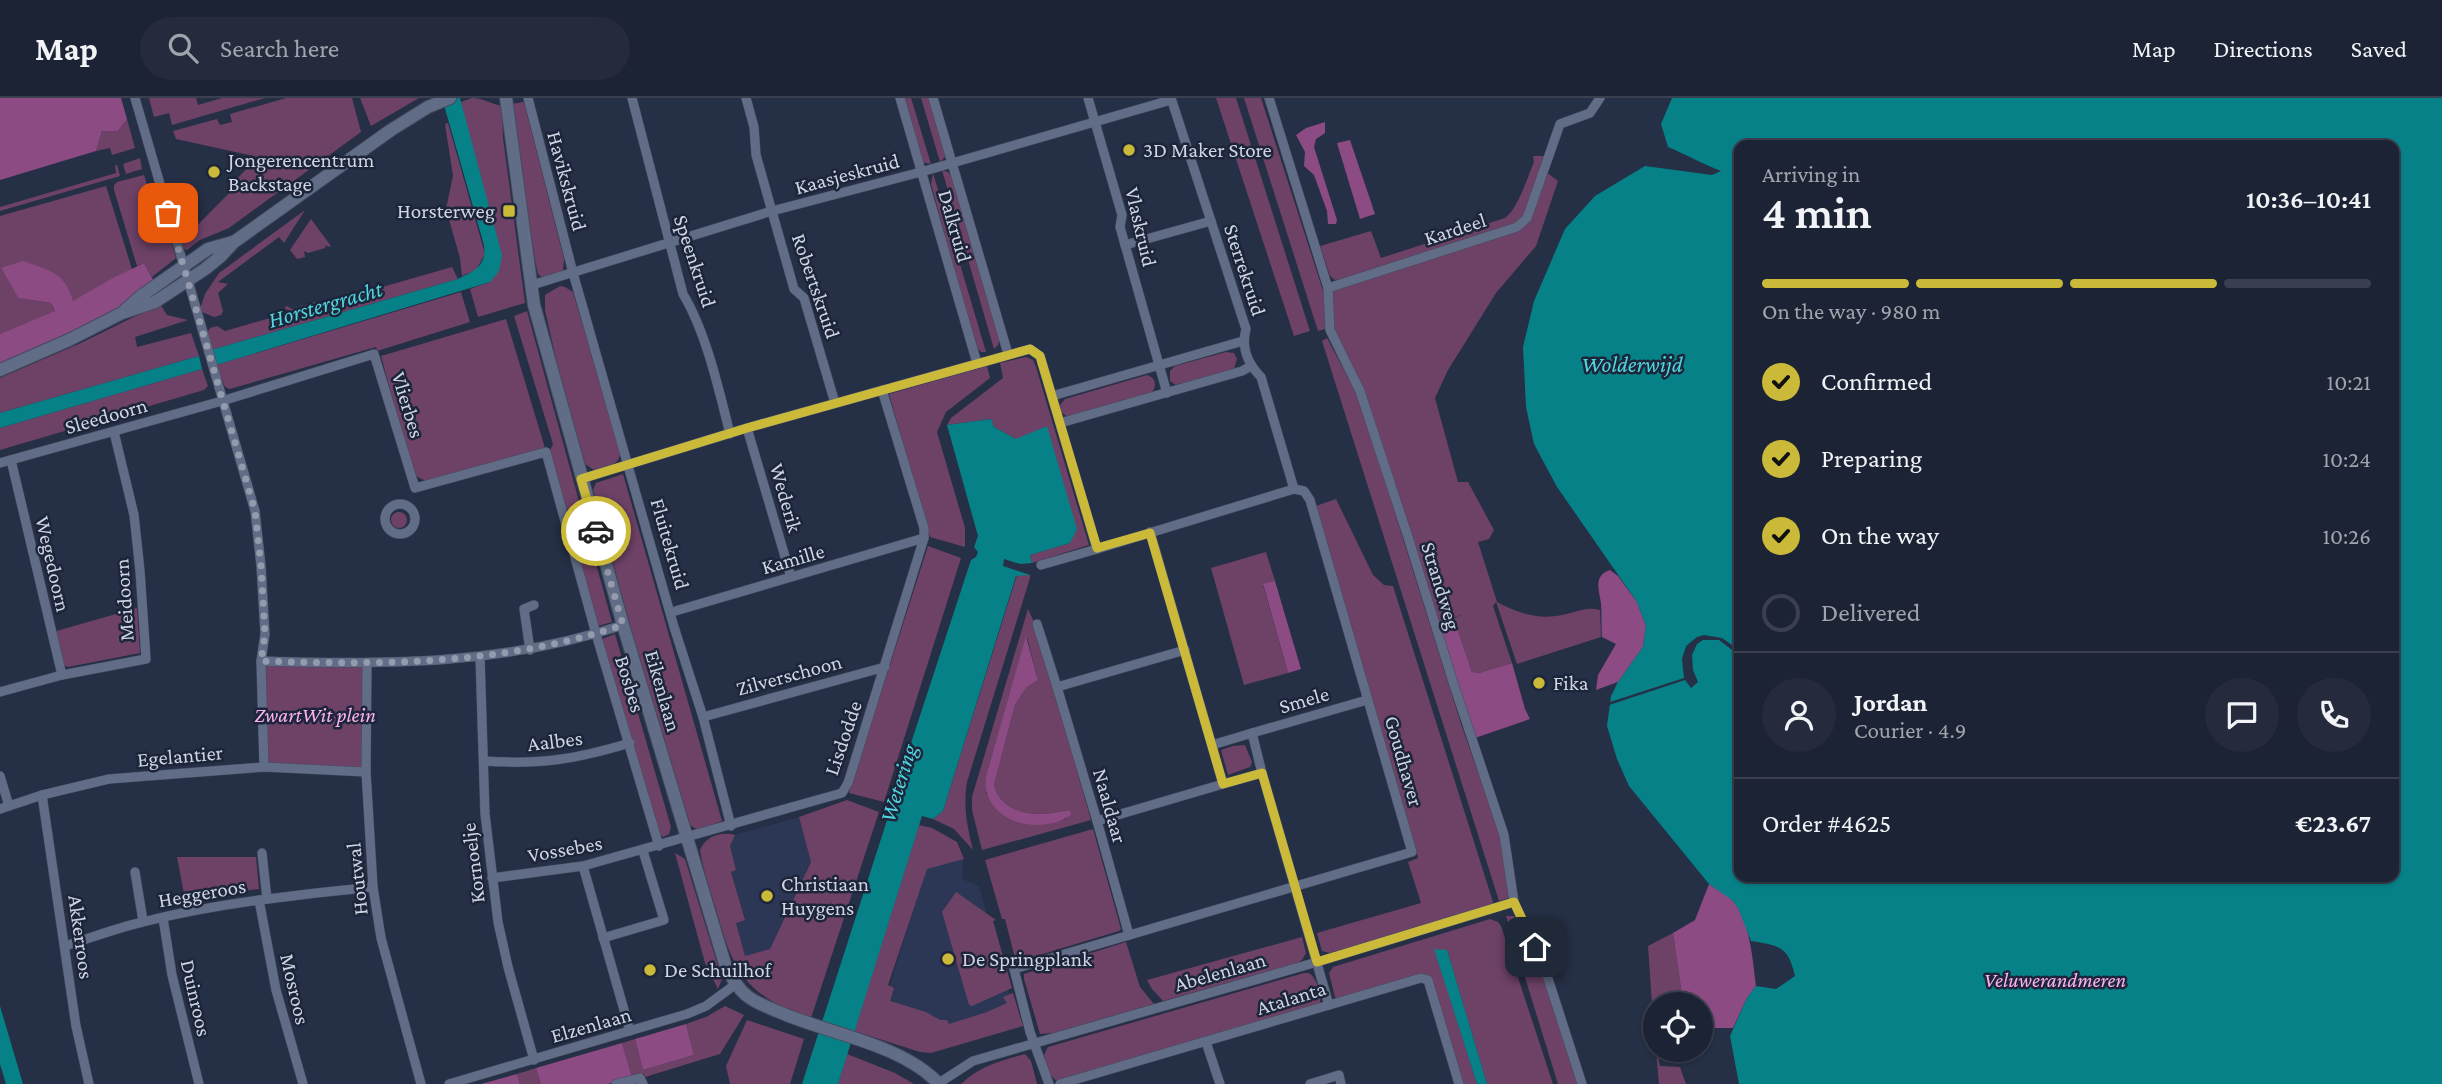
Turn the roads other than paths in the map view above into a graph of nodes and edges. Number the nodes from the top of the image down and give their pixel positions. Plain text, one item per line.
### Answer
1 (135, 98) edge
2 (450, 98) edge
3 (506, 98) edge
4 (632, 98) edge
5 (746, 98) edge
6 (900, 98) edge
7 (933, 98) edge
8 (1088, 98) edge
9 (1269, 98) edge
10 (1600, 98) edge
11 (1171, 99) edge
12 (528, 100) edge
13 (1094, 121) junction
14 (952, 163) junction
15 (921, 172) junction
16 (772, 211) junction
17 (1211, 221) junction
18 (234, 242) junction
19 (668, 245) junction
20 (1125, 245) junction
21 (183, 266) junction
22 (573, 273) junction
23 (187, 281) junction
24 (532, 285) junction
25 (1328, 288) junction
26 (122, 313) junction
27 (1243, 341) junction
28 (1007, 354) junction
29 (977, 363) junction
30 (1159, 365) junction
31 (1251, 366) junction
32 (0, 370) edge
33 (882, 390) junction
34 (1167, 393) junction
35 (1052, 396) junction
36 (222, 401) junction
37 (835, 403) junction
38 (1060, 423) junction
39 (747, 428) junction
40 (114, 432) junction
41 (730, 434) junction
42 (11, 460) junction
43 (0, 463) edge
44 (629, 463) junction
45 (581, 479) junction
46 (415, 488) junction
47 (1294, 489) junction
48 (407, 505) dead end
49 (1150, 533) junction
50 (924, 538) junction
51 (1097, 548) junction
52 (1041, 565) dead end
53 (791, 577) junction
54 (534, 606) dead end
55 (671, 612) junction
56 (1037, 624) dead end
57 (623, 625) junction
58 (596, 634) junction
59 (530, 649) junction
60 (1185, 650) junction
61 (481, 657) junction
62 (261, 661) junction
63 (367, 664) junction
64 (885, 667) junction
65 (62, 675) junction
66 (1056, 687) junction
67 (0, 692) edge
68 (1367, 700) junction
69 (703, 717) junction
70 (1252, 733) junction
71 (630, 743) junction
72 (1212, 745) junction
73 (484, 761) junction
74 (264, 766) junction
75 (366, 772) junction
76 (1262, 773) junction
77 (0, 776) edge
78 (1223, 784) junction
79 (42, 795) junction
80 (4, 807) edge
81 (1097, 821) junction
82 (731, 826) junction
83 (686, 839) junction
84 (659, 846) junction
85 (643, 851) junction
86 (262, 853) dead end
87 (583, 866) junction
88 (135, 872) dead end
89 (492, 878) junction
90 (373, 887) junction
91 (1295, 887) junction
92 (263, 900) junction
93 (1514, 902) junction
94 (163, 918) junction
95 (143, 922) junction
96 (1129, 935) junction
97 (603, 938) junction
98 (65, 946) junction
99 (1317, 962) junction
100 (736, 984) junction
101 (1329, 1004) junction
102 (630, 1031) junction
103 (1206, 1042) junction
104 (1035, 1043) junction
105 (534, 1060) junction
106 (89, 1084) edge
107 (200, 1084) edge
108 (303, 1084) edge
109 (421, 1084) edge
110 (449, 1084) edge
111 (617, 1084) edge
112 (643, 1084) edge
113 (939, 1084) edge
114 (1049, 1084) edge
115 (1060, 1084) edge
116 (1220, 1084) edge
117 (1310, 1084) edge
118 (1341, 1084) edge
119 (1459, 1084) edge
120 (1582, 1084) edge

1 - 21 street
2 - 18 street
3 - 24 street, Eikenlaan
4 - 19 street, Speenkruid
5 - 16 street, Robertskruid
6 - 15 street, Dalkruid
7 - 14 street, Dalkruid
8 - 13 street, Vlaskruid
9 - 25 street, Strandweg
10 - 25 street, Kardeel
11 - 13 street, Kaasjeskruid
11 - 17 street, Sterrekruid
12 - 22 street, Havikskruid
13 - 14 street, Kaasjeskruid
13 - 20 street, Vlaskruid
14 - 15 street, Kaasjeskruid
14 - 28 street, Dalkruid
15 - 16 street, Kaasjeskruid
15 - 29 street, Dalkruid
16 - 19 street, Kaasjeskruid
16 - 37 street, Robertskruid
17 - 20 street
17 - 27 street, Sterrekruid
18 - 21 street
18 - 23 street
19 - 22 street, Kaasjeskruid
19 - 41 street, Speenkruid
20 - 30 street, Vlaskruid
21 - 23 street
21 - 26 street
22 - 24 street, Kaasjeskruid
22 - 44 street, Fluitekruid
23 - 26 street
23 - 36 street
24 - 45 street, Eikenlaan
25 - 93 street, Strandweg
26 - 32 street
27 - 30 street
27 - 31 street, Sterrekruid
28 - 29 street
28 - 35 street
29 - 33 street
30 - 34 street, Vlaskruid
30 - 35 street
31 - 34 street
31 - 47 street, Sterrekruid
33 - 37 street
33 - 50 street
34 - 38 street
35 - 38 street
36 - 40 street, Sleedoorn
36 - 46 street, Vlierbes
36 - 62 street
37 - 39 street
38 - 51 street
39 - 41 street
39 - 53 street, Wederik
40 - 42 street, Sleedoorn
40 - 65 street, Meidoorn
41 - 44 street
42 - 43 street, Sleedoorn
42 - 65 street, Wegedoorn
44 - 45 street
44 - 55 street, Fluitekruid
45 - 57 street, Eikenlaan
46 - 48 street
46 - 58 street, Bosbes
47 - 49 street
47 - 68 street, Goudhaver
49 - 51 street
49 - 60 street
50 - 53 street, Kamille
50 - 64 street, Lisdodde
51 - 52 street
53 - 55 street, Kamille
54 - 59 street
55 - 69 street, Fluitekruid
56 - 66 street, Naaldaar
57 - 58 street
57 - 83 street, Eikenlaan
58 - 59 street
58 - 71 street, Bosbes
59 - 61 street
60 - 66 street
60 - 72 street
61 - 63 street
61 - 73 street, Kornoelje
62 - 63 street
62 - 74 street
63 - 75 street, Houtwal
64 - 69 street, Zilverschoon
64 - 82 street, Lisdodde
65 - 67 street, Meidoorn
66 - 81 street, Naaldaar
68 - 70 street, Smele
68 - 91 street, Goudhaver
69 - 82 street, Fluitekruid
70 - 72 street, Smele
70 - 76 street
71 - 73 street, Aalbes
71 - 84 street, Bosbes
72 - 78 street
73 - 89 street, Kornoelje
74 - 75 street, Egelantier
74 - 79 street, Egelantier
75 - 90 street, Houtwal
76 - 78 street
76 - 91 street
77 - 80 street
78 - 81 street
79 - 80 street, Egelantier
79 - 98 street, Akkerroos
81 - 96 street, Naaldaar
82 - 83 street, Lisdodde
83 - 84 street, Vossebes
83 - 100 street, Eikenlaan
84 - 85 street, Vossebes
85 - 87 street, Vossebes
85 - 97 street
86 - 92 street, Heggeroos
87 - 89 street, Vossebes
87 - 97 street
88 - 95 street, Heggeroos
89 - 105 street, Kornoelje
90 - 92 street, Heggeroos
90 - 109 street, Houtwal
91 - 96 street, Goudhaver
91 - 99 street
92 - 94 street, Heggeroos
92 - 108 street, Mosroos
93 - 99 street, Abelenlaan
93 - 120 street, Strandweg
94 - 95 street, Heggeroos
94 - 107 street, Duinroos
95 - 98 street, Heggeroos
96 - 104 street, Goudhaver
97 - 102 street
98 - 106 street, Akkerroos
99 - 101 street
99 - 104 street, Abelenlaan
100 - 102 street, Elzenlaan
100 - 113 street, Eikenlaan
101 - 103 street, Atalanta
101 - 119 street, Atalanta
102 - 105 street, Elzenlaan
103 - 115 street, Atalanta
103 - 116 street
104 - 113 street, Abelenlaan
104 - 114 street
105 - 110 street, Elzenlaan
111 - 112 street
117 - 118 street

